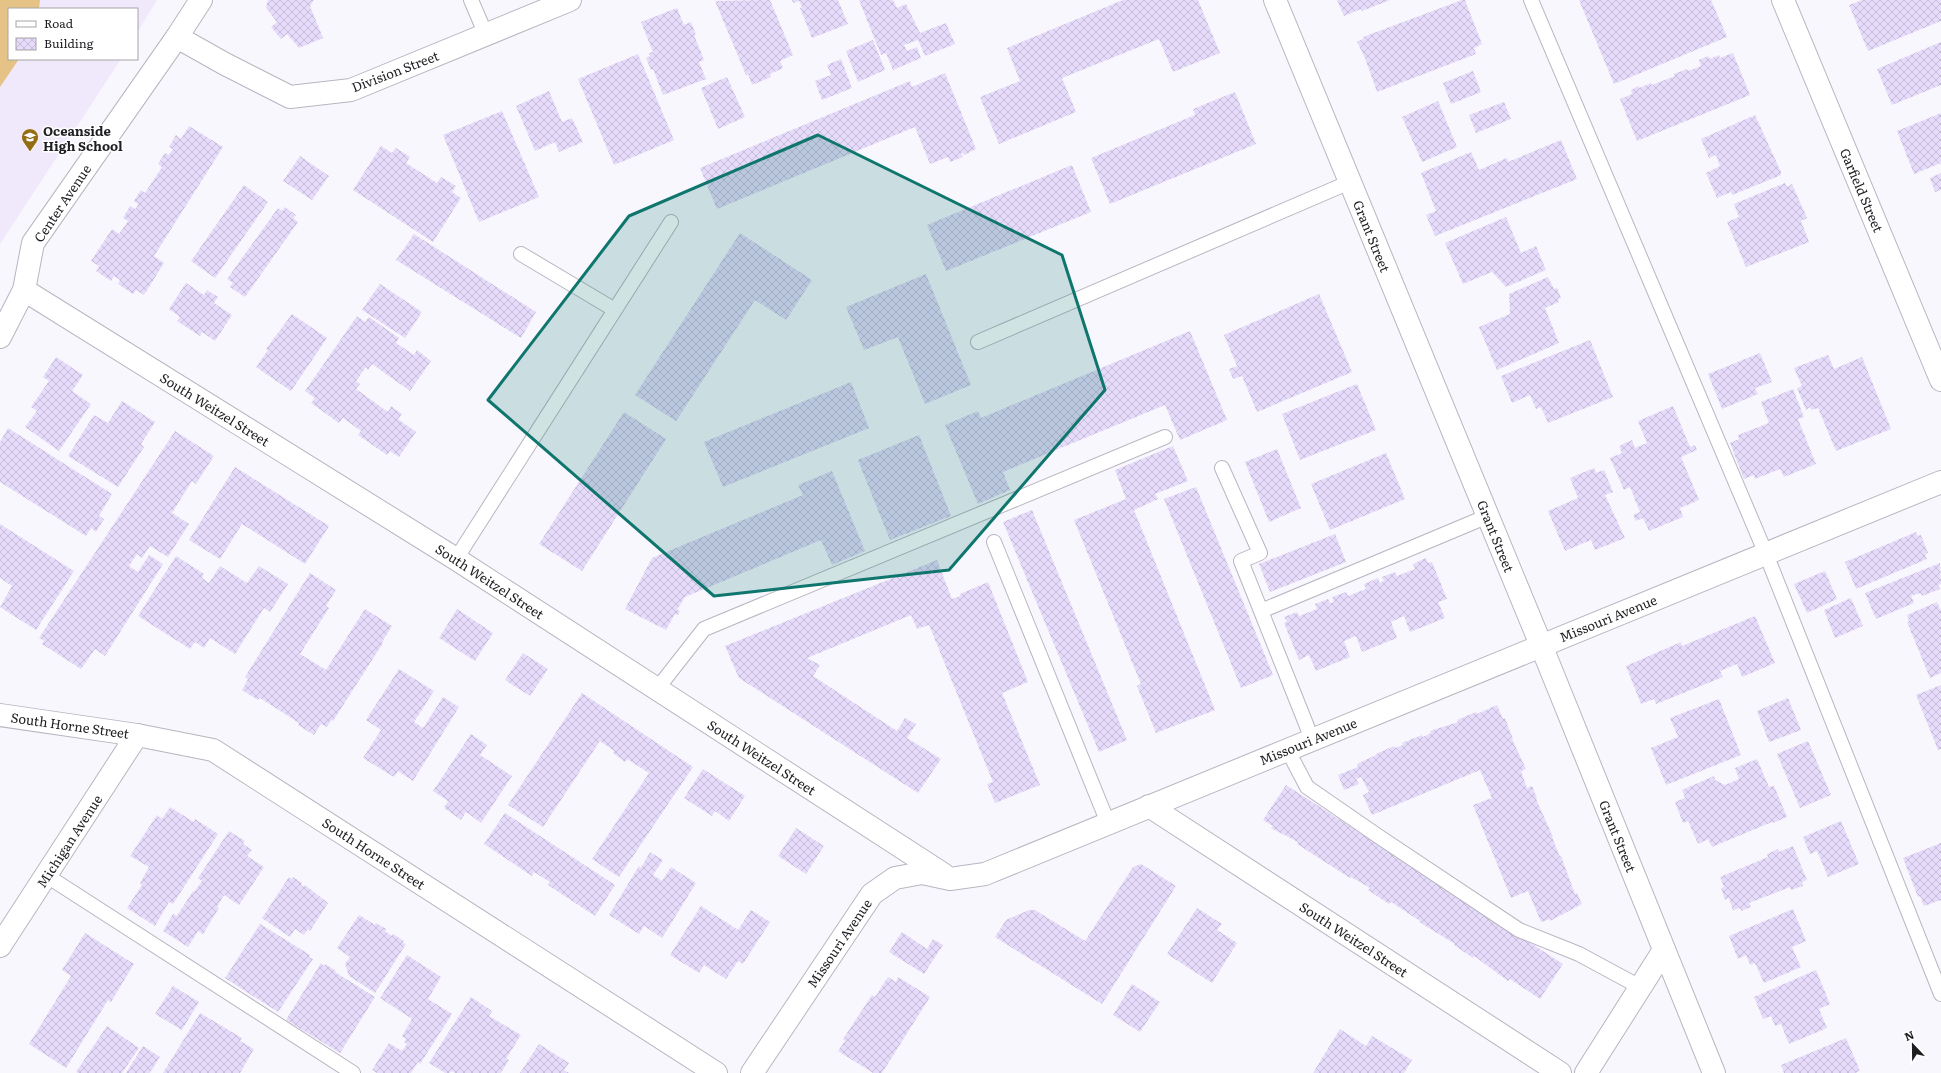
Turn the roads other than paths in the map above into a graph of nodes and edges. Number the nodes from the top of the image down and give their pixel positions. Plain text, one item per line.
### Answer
1 (201, 0) edge
2 (471, 0) edge
3 (570, 0) edge
4 (1275, 0) edge
5 (1531, 0) edge
6 (1783, 0) edge
7 (486, 35) junction
8 (177, 37) junction
9 (1350, 182) junction
10 (671, 222) dead end
11 (521, 254) dead end
12 (24, 290) junction
13 (615, 310) junction
14 (0, 337) edge
15 (978, 342) dead end
16 (1941, 380) edge
17 (1165, 437) dead end
18 (1222, 468) dead end
19 (1941, 482) edge
20 (1488, 516) junction
21 (994, 542) dead end
22 (1766, 554) junction
23 (456, 559) junction
24 (1260, 611) junction
25 (1541, 645) junction
26 (657, 689) junction
27 (0, 715) edge
28 (137, 735) junction
29 (1312, 739) junction
30 (1288, 749) junction
31 (1149, 806) junction
32 (1108, 823) junction
33 (47, 876) junction
34 (950, 879) junction
35 (0, 946) edge
36 (1664, 950) junction
37 (1640, 988) junction
38 (1941, 994) edge
39 (353, 1073) edge
40 (716, 1073) edge
41 (752, 1073) edge
42 (1560, 1073) edge
43 (1586, 1073) edge
44 (1714, 1073) edge

1 - 8 street, Center Avenue
2 - 7 lane
3 - 7 street, Division Street
4 - 9 street, Grant Street
5 - 22 lane
6 - 16 street, Garfield Street
7 - 8 street, Division Street
8 - 12 street, Center Avenue
9 - 15 lane
9 - 20 street, Grant Street
10 - 13 lane
11 - 13 lane
12 - 14 street, Center Avenue
12 - 23 street, South Weitzel Street
13 - 23 lane
17 - 26 lane
18 - 24 lane
19 - 22 street, Missouri Avenue
20 - 24 lane
20 - 25 street, Grant Street
21 - 32 lane
22 - 25 street, Missouri Avenue
22 - 38 lane
23 - 26 street, South Weitzel Street
24 - 29 lane
25 - 29 street, Missouri Avenue
25 - 36 street, Grant Street
26 - 34 street, South Weitzel Street
27 - 28 street, South Horne Street
28 - 33 street, Michigan Avenue
28 - 40 street, South Horne Street
29 - 30 street, Missouri Avenue
30 - 31 street, Missouri Avenue
30 - 37 lane
31 - 32 street, Missouri Avenue
31 - 42 street, South Weitzel Street
32 - 34 street, Missouri Avenue
33 - 35 street, Michigan Avenue
33 - 39 lane
34 - 41 street, Missouri Avenue
36 - 37 street
36 - 44 street, Grant Street
37 - 43 street

